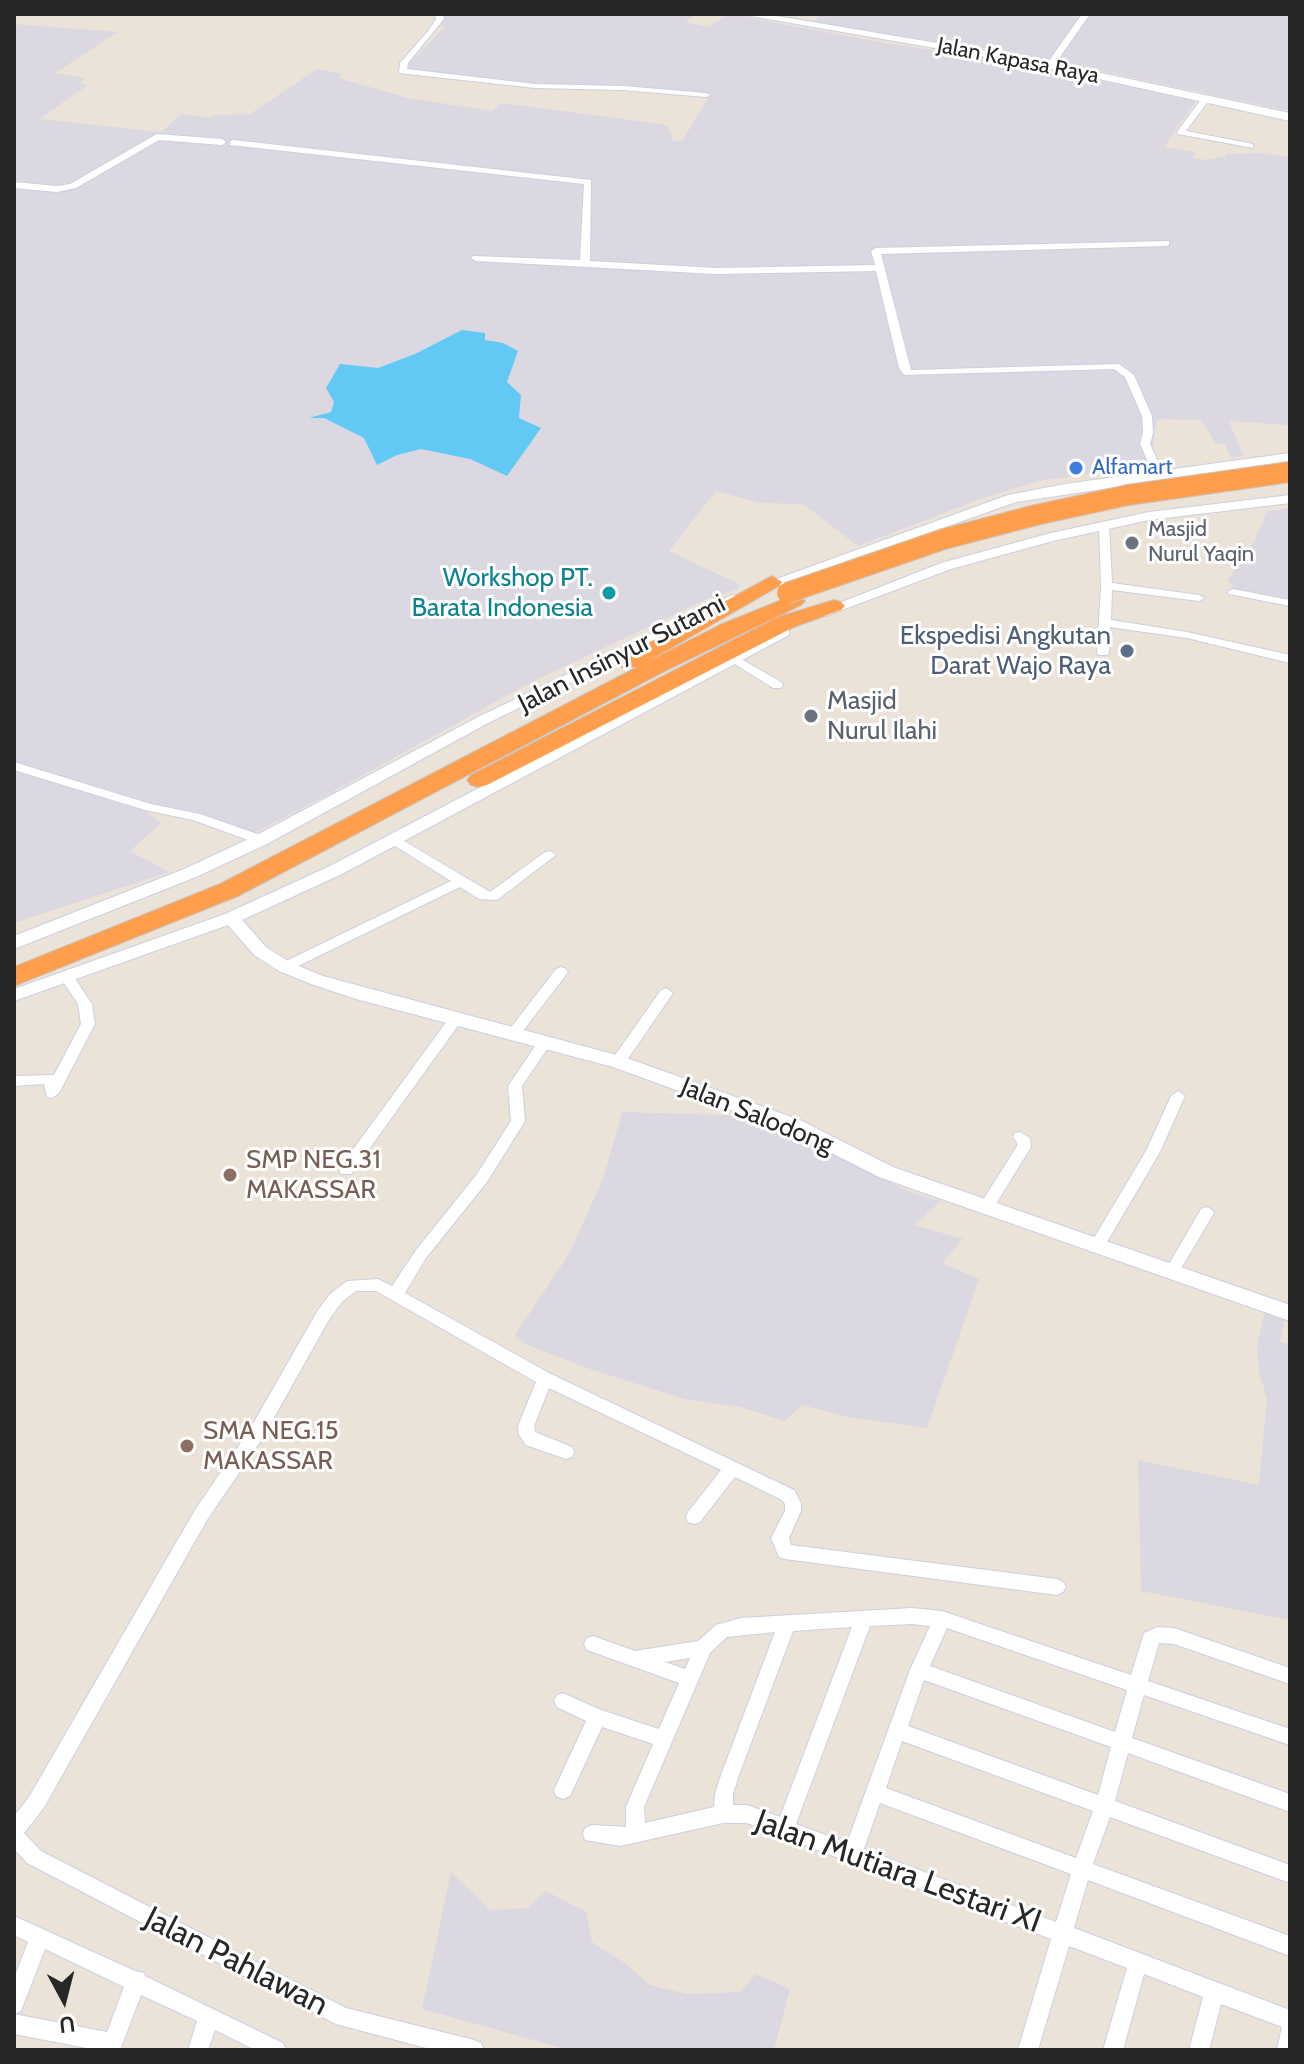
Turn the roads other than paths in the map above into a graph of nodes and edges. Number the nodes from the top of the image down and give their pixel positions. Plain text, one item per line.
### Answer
1 (439, 14) edge
2 (1086, 14) edge
3 (754, 15) edge
4 (1050, 65) junction
5 (706, 95) dead end
6 (1205, 100) junction
7 (1290, 117) edge
8 (1250, 146) dead end
9 (14, 185) edge
10 (1166, 243) dead end
11 (476, 258) dead end
12 (585, 263) junction
13 (880, 268) junction
14 (1290, 457) edge
15 (1290, 472) edge
16 (1159, 475) junction
17 (1290, 482) edge
18 (1013, 498) junction
19 (1290, 499) edge
20 (1104, 525) junction
21 (1051, 537) junction
22 (1107, 586) junction
23 (784, 592) junction
24 (1233, 592) dead end
25 (1199, 598) dead end
26 (1290, 603) edge
27 (834, 606) junction
28 (1105, 623) junction
29 (1103, 653) dead end
30 (734, 659) junction
31 (1290, 659) edge
32 (777, 685) dead end
33 (14, 766) edge
34 (394, 839) junction
35 (261, 840) junction
36 (550, 855) dead end
37 (461, 881) junction
38 (229, 890) junction
39 (231, 918) junction
40 (14, 943) edge
41 (14, 963) edge
42 (285, 967) junction
43 (561, 972) dead end
44 (14, 977) edge
45 (67, 977) junction
46 (666, 993) dead end
47 (14, 995) edge
48 (455, 1020) junction
49 (514, 1033) junction
50 (545, 1042) junction
51 (618, 1062) junction
52 (14, 1081) edge
53 (1178, 1096) dead end
54 (1020, 1137) dead end
55 (346, 1170) dead end
56 (986, 1208) junction
57 (1206, 1213) dead end
58 (1096, 1248) junction
59 (1171, 1273) junction
60 (396, 1293) junction
61 (1290, 1313) edge
62 (545, 1379) junction
63 (566, 1452) dead end
64 (733, 1467) junction
65 (694, 1517) dead end
66 (1057, 1587) dead end
67 (942, 1619) junction
68 (863, 1621) junction
69 (787, 1624) junction
70 (593, 1644) dead end
71 (703, 1648) junction
72 (634, 1659) junction
73 (919, 1670) junction
74 (1290, 1676) edge
75 (690, 1679) junction
76 (1137, 1686) junction
77 (563, 1701) dead end
78 (594, 1721) junction
79 (898, 1731) junction
80 (1290, 1737) edge
81 (663, 1739) junction
82 (1121, 1745) junction
83 (563, 1790) dead end
84 (876, 1793) junction
85 (1290, 1803) edge
86 (1104, 1806) junction
87 (723, 1814) junction
88 (785, 1828) junction
89 (14, 1830) edge
90 (636, 1832) junction
91 (592, 1834) dead end
92 (14, 1836) edge
93 (853, 1852) junction
94 (1082, 1868) junction
95 (1290, 1874) edge
96 (14, 1925) edge
97 (1063, 1933) junction
98 (40, 1936) junction
99 (1290, 1946) edge
100 (1138, 1962) junction
101 (137, 1980) junction
102 (1215, 1990) junction
103 (14, 2004) edge
104 (209, 2016) junction
105 (1290, 2020) edge
106 (14, 2024) edge
107 (1290, 2032) edge
108 (112, 2047) edge
109 (198, 2050) edge
110 (276, 2050) edge
111 (474, 2050) edge
112 (1028, 2050) edge
113 (1113, 2050) edge
114 (1199, 2050) edge
115 (1287, 2050) edge

1 - 5 street
2 - 4 street
3 - 4 main road, Jalan Kapasa Raya
4 - 6 main road, Jalan Kapasa Raya
6 - 7 main road, Jalan Kapasa Raya
6 - 8 street
9 - 12 street
10 - 13 street
11 - 12 street
12 - 13 street
13 - 16 street
14 - 16 street
15 - 23 highway, Jalan Insinyur Sutami, bridge
16 - 18 street
17 - 23 highway, Jalan Insinyur Sutami
18 - 21 street
18 - 23 street
19 - 20 street
20 - 21 street
20 - 22 street
21 - 27 street
22 - 25 street
22 - 28 street
23 - 35 street
23 - 38 highway, Jalan Insinyur Sutami
23 - 41 highway, Jalan Insinyur Sutami
24 - 26 street
27 - 30 street
27 - 38 highway
28 - 29 street
28 - 31 street
30 - 32 street
30 - 34 street
33 - 35 street
34 - 37 street
34 - 39 street
35 - 40 street
36 - 37 street
37 - 42 street
38 - 44 highway, Jalan Insinyur Sutami
39 - 42 street, Jalan Salodong
39 - 45 street
42 - 48 street, Jalan Salodong
43 - 49 street
45 - 47 street
45 - 52 street
46 - 51 street
48 - 49 street, Jalan Salodong
48 - 55 street
49 - 50 street, Jalan Salodong
50 - 51 street, Jalan Salodong
50 - 60 street
51 - 56 street, Jalan Salodong
53 - 58 street
54 - 56 street
56 - 58 street, Jalan Salodong
57 - 59 street
58 - 59 street, Jalan Salodong
59 - 61 street, Jalan Salodong
60 - 62 street
60 - 89 street
62 - 63 street
62 - 64 street
64 - 65 street
64 - 66 street
67 - 68 street
67 - 73 street
67 - 76 street
68 - 69 street
68 - 88 street
69 - 71 street
69 - 87 street
70 - 72 street
71 - 72 street
71 - 75 street
72 - 75 street
73 - 79 street
73 - 82 street
74 - 76 street
75 - 81 street
76 - 80 street
76 - 82 street
77 - 78 street
78 - 81 street
78 - 83 street
79 - 84 street
79 - 86 street
81 - 90 street
82 - 85 street
82 - 86 street
84 - 93 street
84 - 94 street
86 - 94 street
86 - 95 street
87 - 88 street, Jalan Mutiara Lestari XI
87 - 90 street, Jalan Mutiara Lestari XI
88 - 93 street, Jalan Mutiara Lestari XI
90 - 91 street, Jalan Mutiara Lestari XI
92 - 111 street, Jalan Pahlawan
93 - 97 street, Jalan Mutiara Lestari XI
94 - 97 street
94 - 99 street
96 - 98 street
97 - 100 street, Jalan Mutiara Lestari XI
97 - 112 street
98 - 101 street
98 - 103 street
100 - 102 street, Jalan Mutiara Lestari XI
100 - 113 street
101 - 104 street
101 - 108 street
102 - 105 street, Jalan Mutiara Lestari XI
102 - 114 street
104 - 109 street
104 - 110 street
106 - 108 street
107 - 115 street

